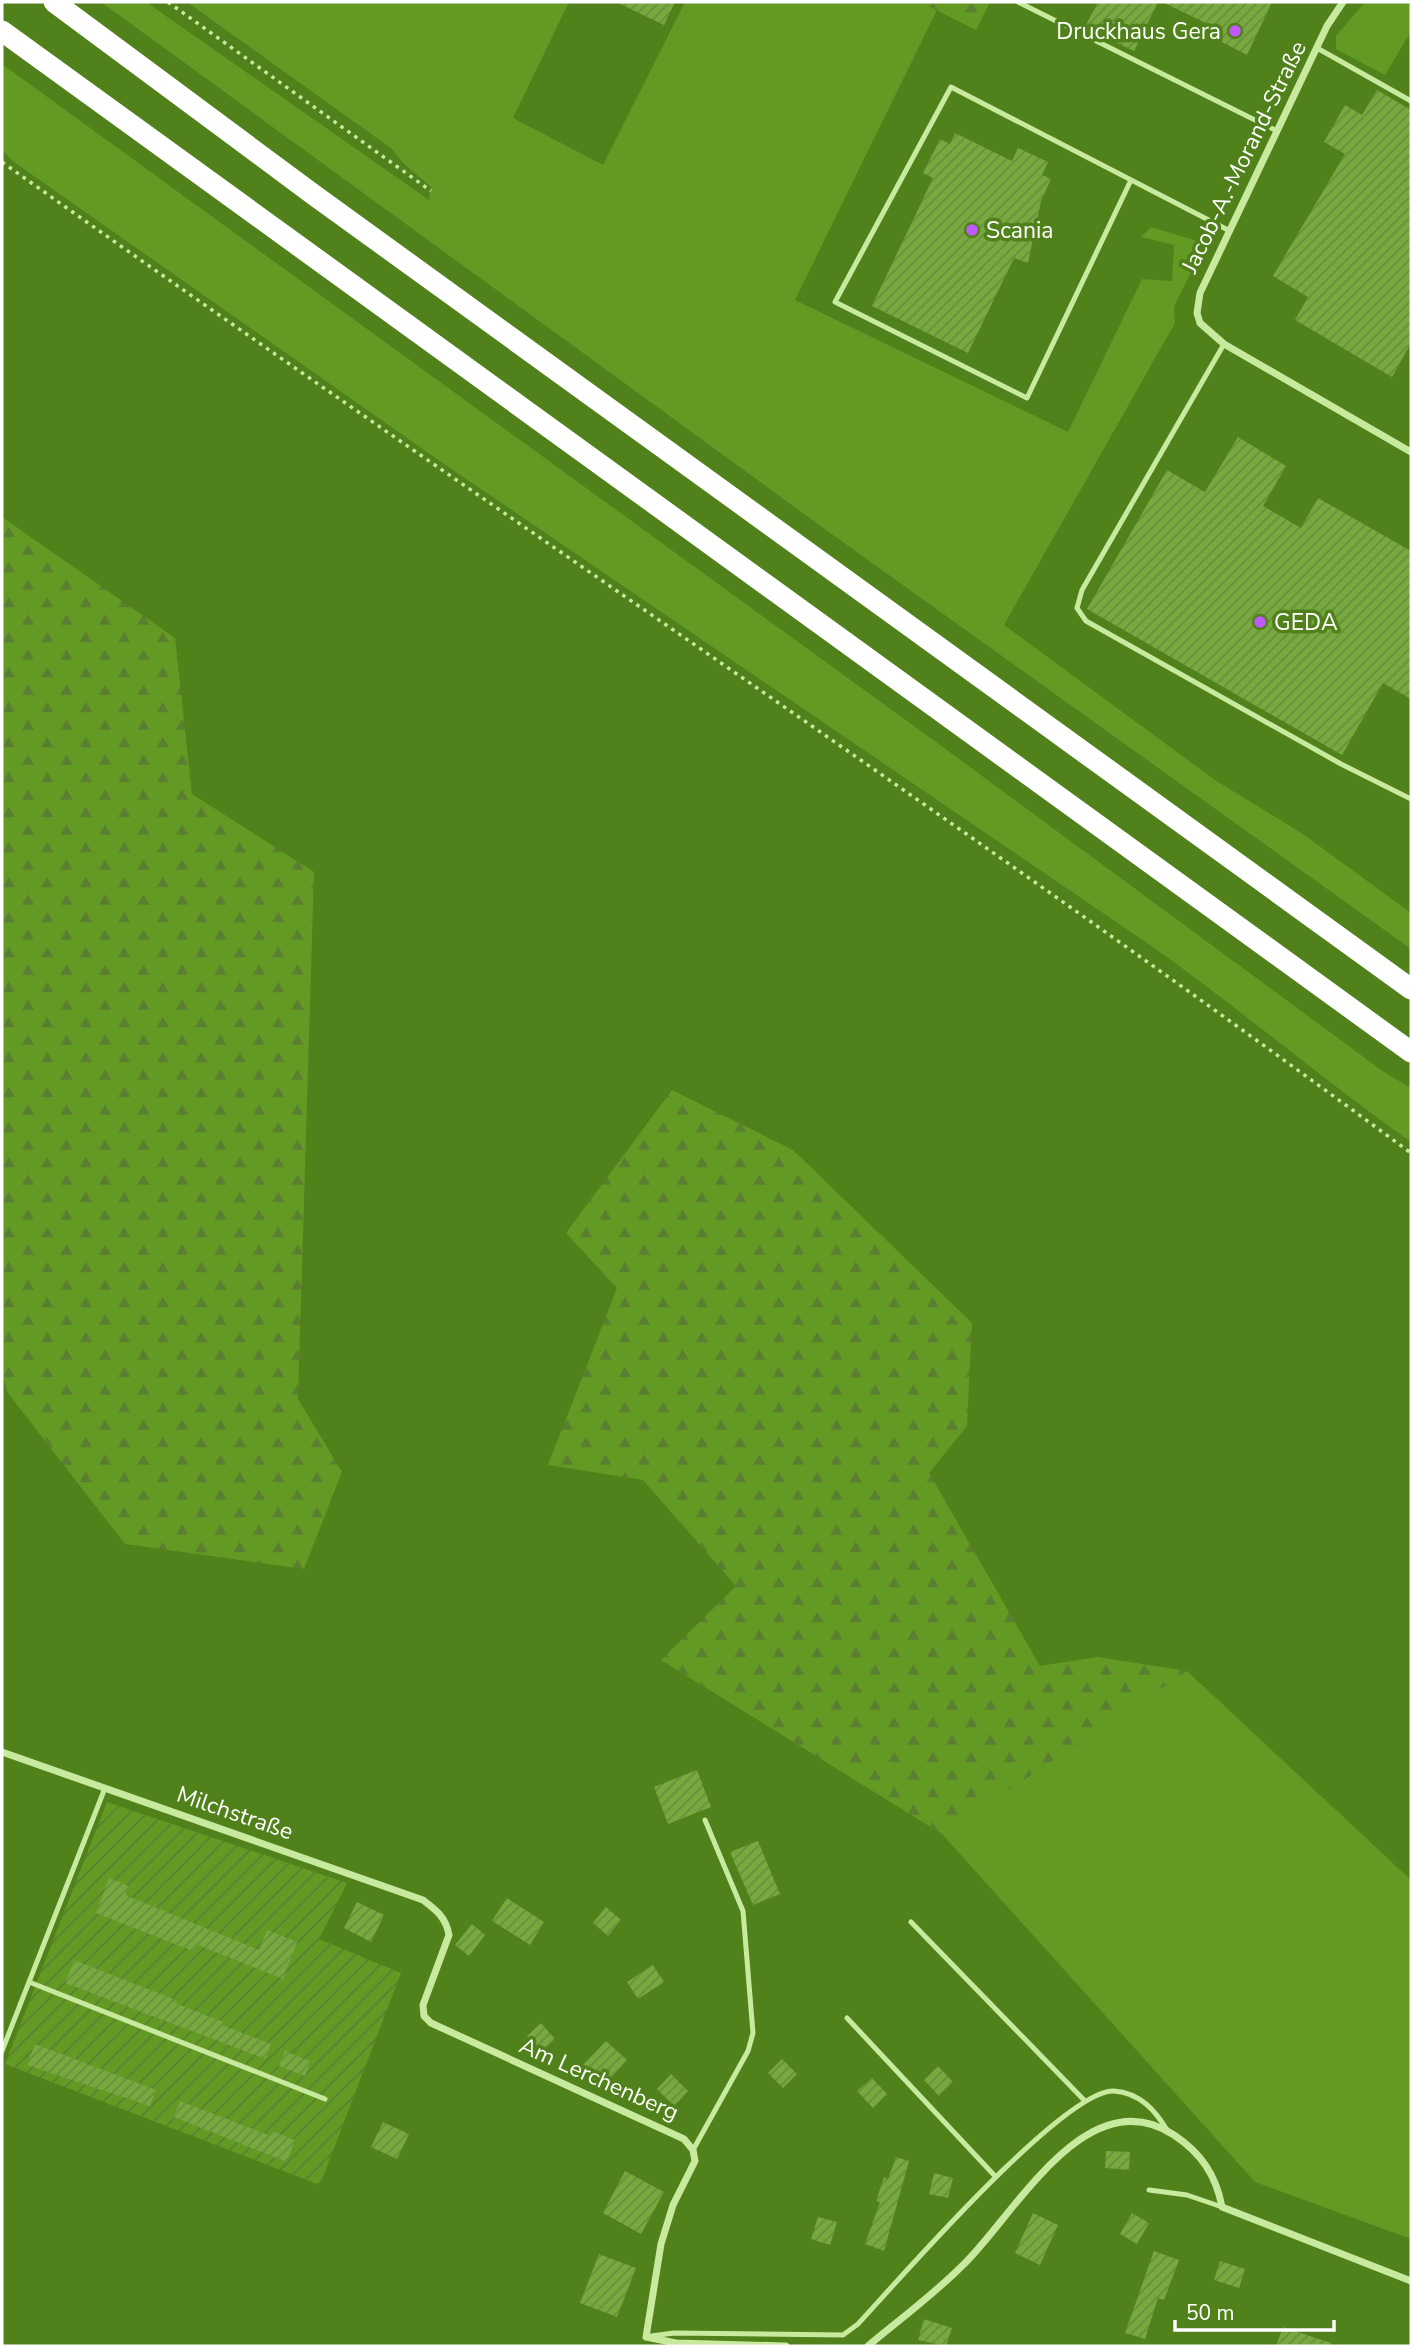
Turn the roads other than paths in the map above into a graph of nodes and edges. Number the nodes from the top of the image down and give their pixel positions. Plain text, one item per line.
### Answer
1 (54, 2) edge
2 (1018, 2) edge
3 (1343, 2) edge
4 (2, 31) edge
5 (1317, 48) junction
6 (1411, 101) edge
7 (1275, 130) junction
8 (1131, 180) junction
9 (1228, 230) junction
10 (1224, 344) junction
11 (1411, 452) edge
12 (1411, 799) edge
13 (1411, 989) edge
14 (1411, 1052) edge
15 (2, 1752) edge
16 (105, 1788) junction
17 (705, 1820) dead end
18 (911, 1922) dead end
19 (447, 1923) joint
20 (29, 1982) junction
21 (847, 2018) dead end
22 (2, 2051) edge
23 (325, 2099) dead end
24 (1085, 2101) junction
25 (1167, 2130) junction
26 (693, 2150) junction
27 (994, 2175) junction
28 (1149, 2190) dead end
29 (1222, 2207) junction
30 (1411, 2281) edge
31 (646, 2337) junction
32 (643, 2346) edge
33 (786, 2346) edge
34 (868, 2346) edge

1 - 13 highway
2 - 7 lane
3 - 5 street, Jacob-A.-Morand-Straße
4 - 14 highway
5 - 6 lane
5 - 7 street, Jacob-A.-Morand-Straße
7 - 9 street, Jacob-A.-Morand-Straße
8 - 8 lane
8 - 9 lane
9 - 10 street, Jacob-A.-Morand-Straße
10 - 11 street
10 - 12 lane
15 - 16 street, Milchstraße
16 - 19 street, Milchstraße
16 - 20 lane
17 - 26 lane
18 - 24 lane
19 - 26 street, Am Lerchenberg
20 - 22 lane
20 - 23 lane
21 - 27 lane
24 - 25 lane
24 - 27 lane
25 - 29 street
25 - 34 street
26 - 31 street, Am Lerchenberg
27 - 31 lane
28 - 29 lane
29 - 30 street
31 - 32 street, Am Lerchenberg
31 - 33 street

